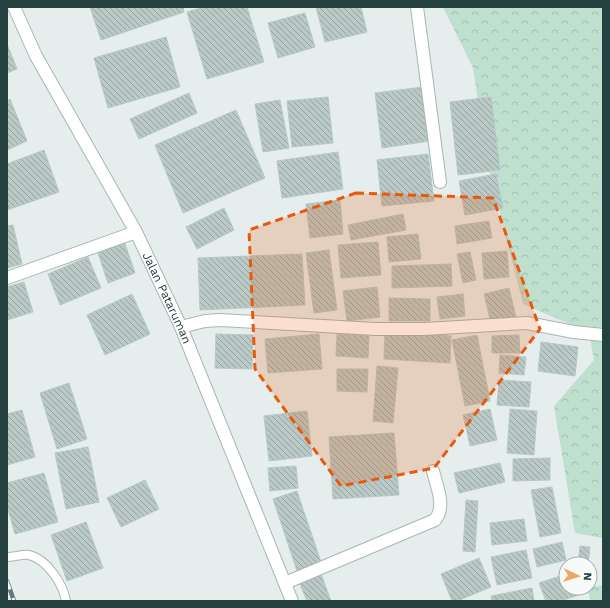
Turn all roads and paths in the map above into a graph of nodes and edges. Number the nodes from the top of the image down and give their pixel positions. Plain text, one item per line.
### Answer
1 (14, 7) edge
2 (417, 7) edge
3 (440, 182) dead end
4 (136, 232) junction
5 (7, 278) edge
6 (181, 327) junction
7 (603, 335) edge
8 (433, 471) dead end
9 (7, 557) edge
10 (285, 583) junction
11 (66, 601) edge
12 (292, 601) edge

1 - 4 street, Jalan Pataruman
2 - 3 street
4 - 5 street
4 - 6 street, Jalan Pataruman
6 - 7 street
6 - 10 street, Jalan Pataruman
8 - 10 street
9 - 11 lane
10 - 12 street, Jalan Pataruman

